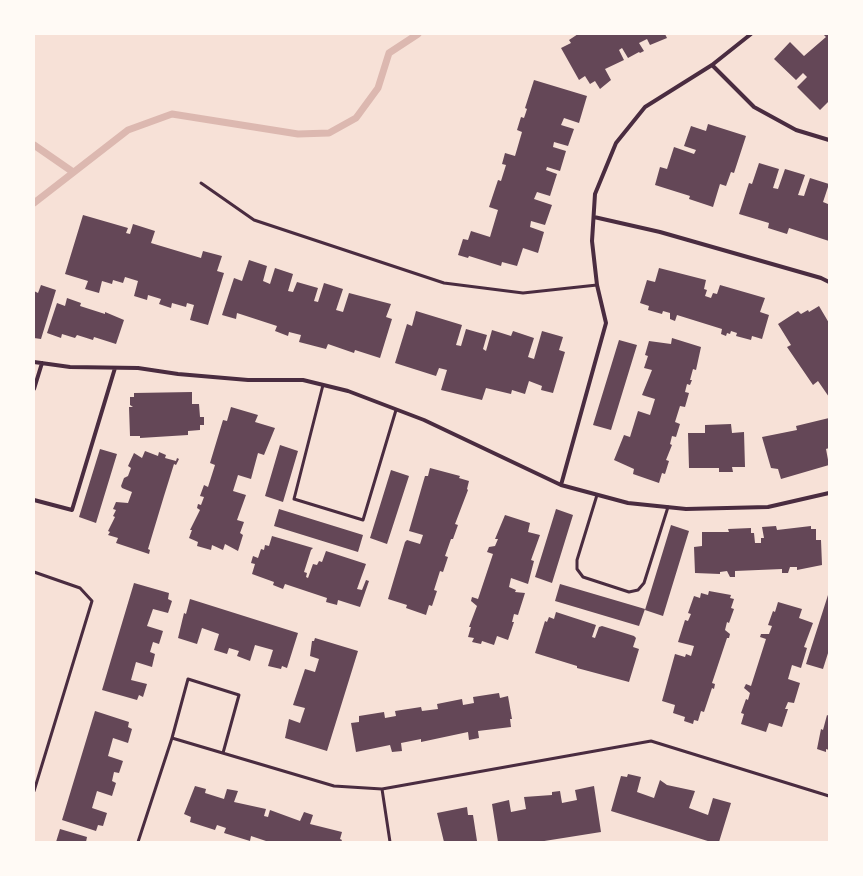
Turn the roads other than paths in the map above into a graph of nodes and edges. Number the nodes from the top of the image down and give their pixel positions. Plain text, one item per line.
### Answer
1 (751, 34) edge
2 (712, 65) junction
3 (829, 140) edge
4 (201, 183) dead end
5 (594, 216) junction
6 (829, 282) edge
7 (598, 285) junction
8 (34, 362) edge
9 (42, 363) junction
10 (115, 368) junction
11 (323, 385) junction
12 (34, 389) edge
13 (396, 410) junction
14 (561, 484) junction
15 (829, 493) edge
16 (597, 495) junction
17 (34, 500) edge
18 (668, 507) junction
19 (34, 572) edge
20 (172, 738) junction
21 (223, 753) junction
22 (382, 789) junction
23 (34, 791) edge
24 (829, 796) edge
25 (138, 842) edge
26 (390, 842) edge

1 - 2 street
2 - 3 street
2 - 5 street
4 - 7 lane
5 - 6 street
5 - 7 street
7 - 14 street
8 - 9 street
9 - 10 street
9 - 12 street
10 - 11 street
10 - 17 street
11 - 13 street
11 - 13 lane
13 - 14 street
14 - 16 street
15 - 18 street
16 - 18 street
16 - 18 lane
19 - 23 lane
20 - 21 lane
20 - 21 lane
20 - 25 lane
21 - 22 lane
22 - 24 lane
22 - 26 lane

